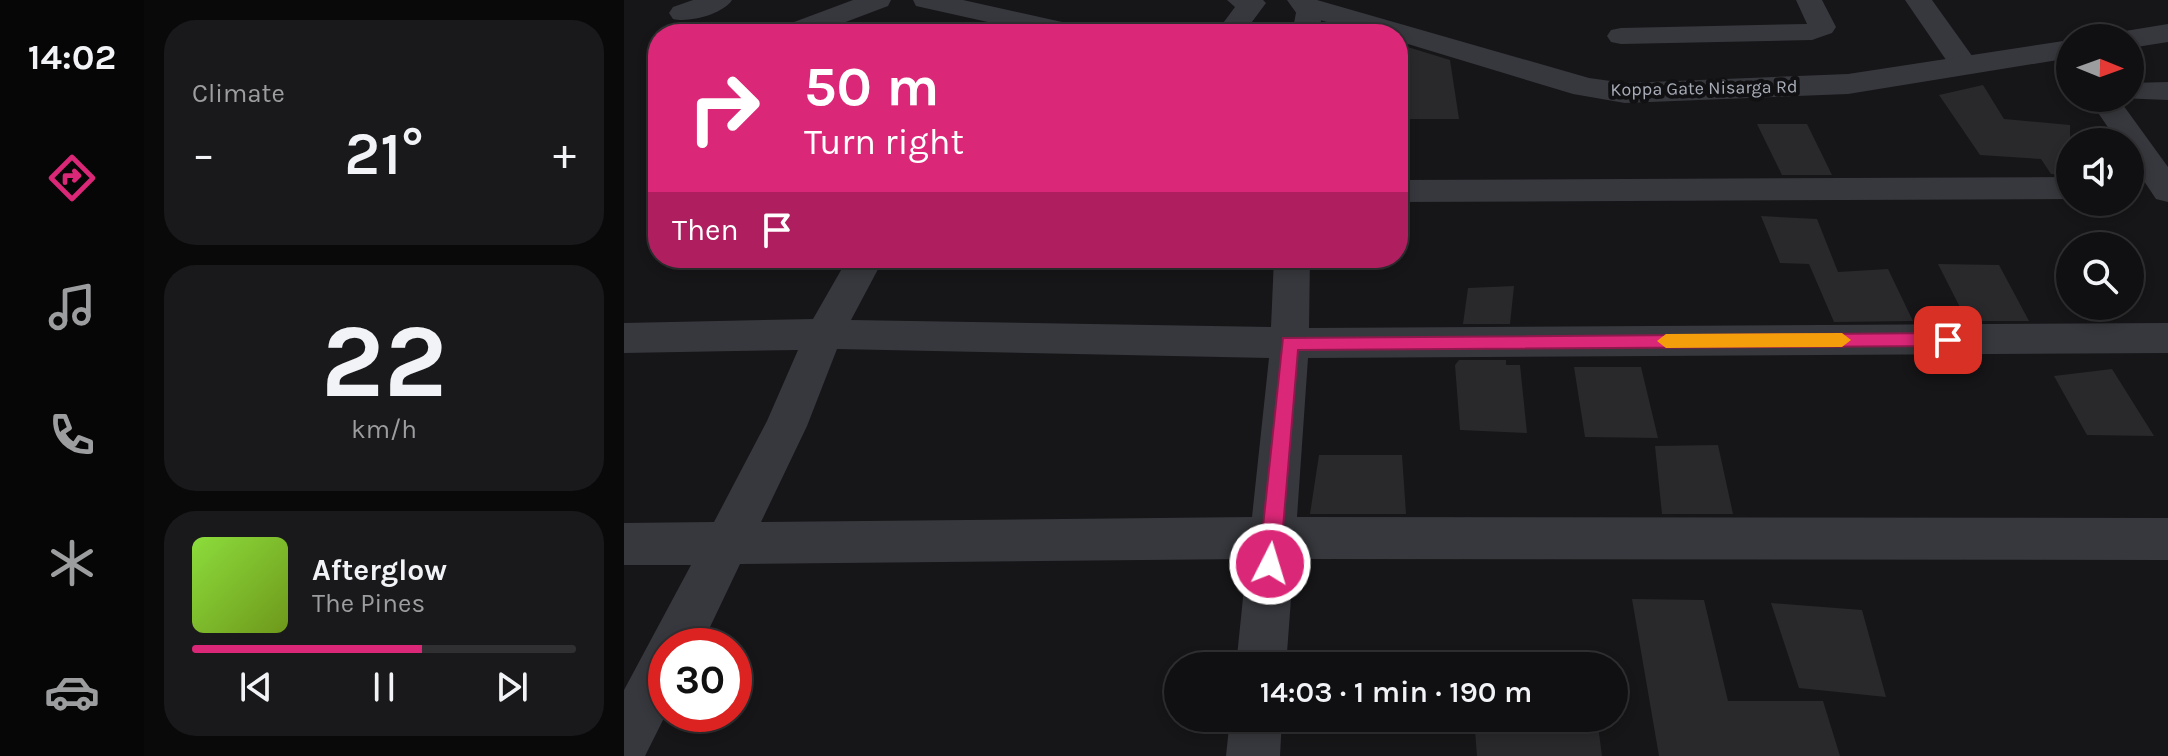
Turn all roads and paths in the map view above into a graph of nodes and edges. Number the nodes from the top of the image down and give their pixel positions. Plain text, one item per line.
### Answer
1 (719, 0) edge
2 (878, 0) edge
3 (926, 0) edge
4 (1240, 0) edge
5 (1809, 0) edge
6 (1918, 0) edge
7 (683, 13) dead end
8 (1305, 14) edge
9 (814, 24) edge
10 (1034, 24) edge
11 (1236, 24) edge
12 (1352, 24) edge
13 (2168, 33) edge
14 (1408, 36) edge
15 (1621, 36) dead end
16 (2144, 37) edge
17 (2056, 51) edge
18 (1965, 67) junction
19 (2168, 91) edge
20 (2144, 92) edge
21 (2113, 112) edge
22 (2056, 188) edge
23 (2144, 189) edge
24 (2167, 190) edge
25 (1408, 191) edge
26 (860, 268) edge
27 (1292, 268) edge
28 (824, 334) junction
29 (624, 338) edge
30 (2168, 338) edge
31 (1290, 343) junction
32 (1272, 538) junction
33 (2168, 539) edge
34 (728, 543) junction
35 (624, 544) edge
36 (684, 628) edge
37 (1262, 652) edge
38 (648, 697) edge
39 (1255, 732) edge
40 (624, 743) edge
41 (1253, 756) edge

1 - 7 street
2 - 9 street
3 - 10 street
4 - 11 street
5 - 15 street
6 - 18 street
8 - 12 street, Koppa Gate Nisarga Rd
13 - 16 street
14 - 18 street, Koppa Gate Nisarga Rd
17 - 18 street, Koppa Gate Nisarga Rd
19 - 20 street
21 - 24 street
22 - 25 street
23 - 24 street
26 - 28 street
27 - 31 street
28 - 29 street
28 - 31 street
28 - 34 street
30 - 31 street
31 - 32 street
32 - 33 street
32 - 34 street
32 - 37 street
34 - 35 street
34 - 36 street
38 - 40 street
39 - 41 street

